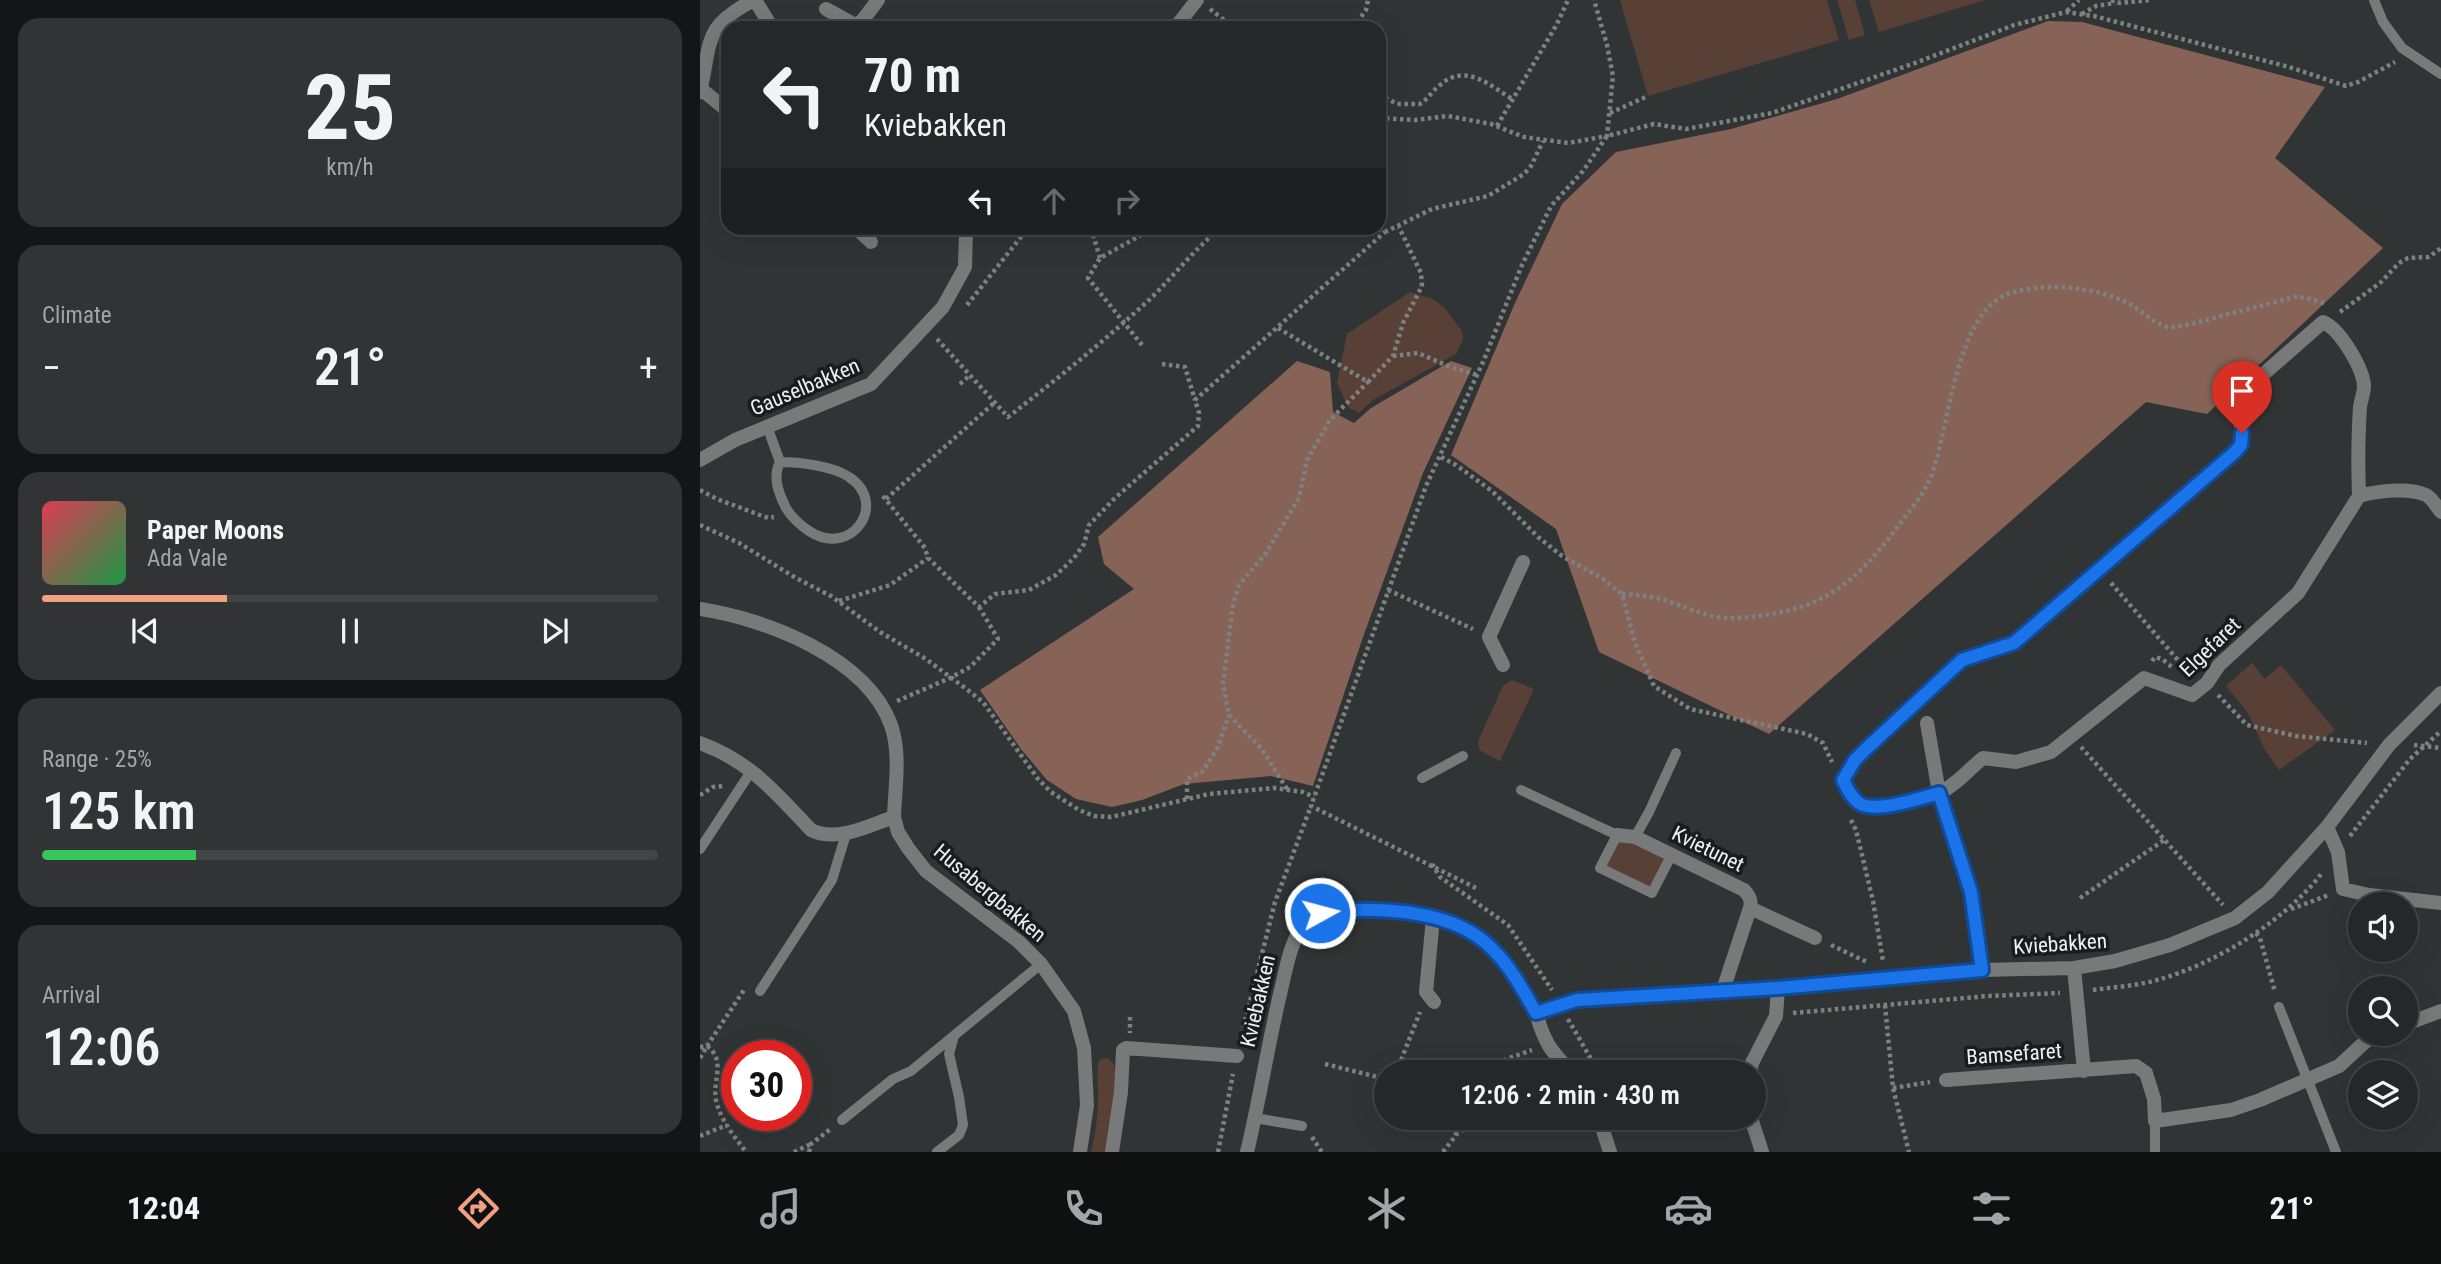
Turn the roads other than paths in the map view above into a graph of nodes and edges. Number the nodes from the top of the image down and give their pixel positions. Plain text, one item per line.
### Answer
1 (755, 0) edge
2 (878, 0) edge
3 (2374, 0) edge
4 (1197, 1) edge
5 (826, 9) dead end
6 (722, 21) edge
7 (768, 21) edge
8 (849, 21) edge
9 (862, 21) edge
10 (1181, 21) edge
11 (721, 22) edge
12 (2441, 74) edge
13 (701, 91) edge
14 (721, 106) edge
15 (864, 235) edge
16 (966, 235) edge
17 (871, 242) dead end
18 (767, 426) junction
19 (700, 460) edge
20 (780, 462) junction
21 (2359, 496) junction
22 (2441, 512) edge
23 (1523, 562) dead end
24 (700, 609) edge
25 (1503, 665) dead end
26 (2441, 693) edge
27 (1927, 723) dead end
28 (700, 743) edge
29 (1676, 753) dead end
30 (1463, 756) dead end
31 (752, 770) junction
32 (1422, 778) dead end
33 (1521, 790) dead end
34 (1939, 793) junction
35 (894, 817) junction
36 (2327, 827) junction
37 (846, 834) junction
38 (1617, 835) junction
39 (1635, 837) junction
40 (700, 849) edge
41 (1672, 854) junction
42 (2441, 903) edge
43 (1750, 908) junction
44 (1433, 918) junction
45 (1815, 938) road end
46 (1041, 964) junction
47 (2074, 968) junction
48 (1982, 970) junction
49 (1778, 988) junction
50 (1723, 990) junction
51 (760, 991) dead end
52 (1434, 1002) dead end
53 (2279, 1007) road end
54 (2441, 1011) edge
55 (1536, 1013) junction
56 (2418, 1020) edge
57 (954, 1035) junction
58 (2361, 1046) edge
59 (1237, 1056) road end
60 (1559, 1060) edge
61 (1754, 1060) edge
62 (2084, 1071) junction
63 (1946, 1080) road end
64 (2307, 1080) junction
65 (1255, 1118) junction
66 (842, 1121) road end
67 (2155, 1121) junction
68 (1302, 1126) dead end
69 (1603, 1130) edge
70 (1756, 1130) edge
71 (937, 1152) edge
72 (1080, 1152) edge
73 (1112, 1152) edge
74 (1247, 1152) edge
75 (1610, 1152) edge
76 (1762, 1152) edge
77 (2155, 1152) edge
78 (2336, 1152) edge

1 - 6 street
1 - 7 street
2 - 9 street
3 - 12 lane
4 - 10 street
5 - 8 street
11 - 13 street
13 - 14 street
15 - 17 street
16 - 18 street, Gauselbakken
18 - 19 street, Gauselbakken
18 - 20 lane
20 - 20 lane
21 - 22 street
21 - 34 street, Elgefaret
21 - 34 street
23 - 25 street
24 - 35 street, Husabergbakken
26 - 36 street, Kviebakken
27 - 34 street
28 - 31 street
29 - 39 lane, Kvietunet
30 - 32 lane
31 - 37 street
31 - 40 lane
33 - 38 lane, Kvietunet
34 - 48 street
35 - 37 street
35 - 46 street, Husabergbakken
36 - 42 street
36 - 47 street, Kviebakken
37 - 51 lane
38 - 39 street, Kvietunet
38 - 41 lane
39 - 41 street, Kvietunet
41 - 43 street, Kvietunet
43 - 45 street, Kvietunet
43 - 50 street
44 - 52 street
44 - 55 street, Kviebakken
44 - 65 street, Kviebakken
46 - 57 lane, Husabergbakken
46 - 72 street, Husabergbakken
47 - 48 street, Kviebakken
47 - 62 street, Bamsefaret
48 - 49 street, Kviebakken
49 - 50 street, Kviebakken
49 - 61 street
50 - 55 street, Kviebakken
53 - 64 lane
54 - 56 street
55 - 60 street, Kviebakken
57 - 66 lane, Husabergbakken
57 - 71 lane
58 - 64 street
59 - 73 street
62 - 63 street, Bamsefaret
62 - 67 street, Bamsefaret
64 - 67 street
64 - 78 lane
65 - 68 lane
65 - 74 street, Kviebakken
67 - 77 lane
69 - 75 street
70 - 76 street

